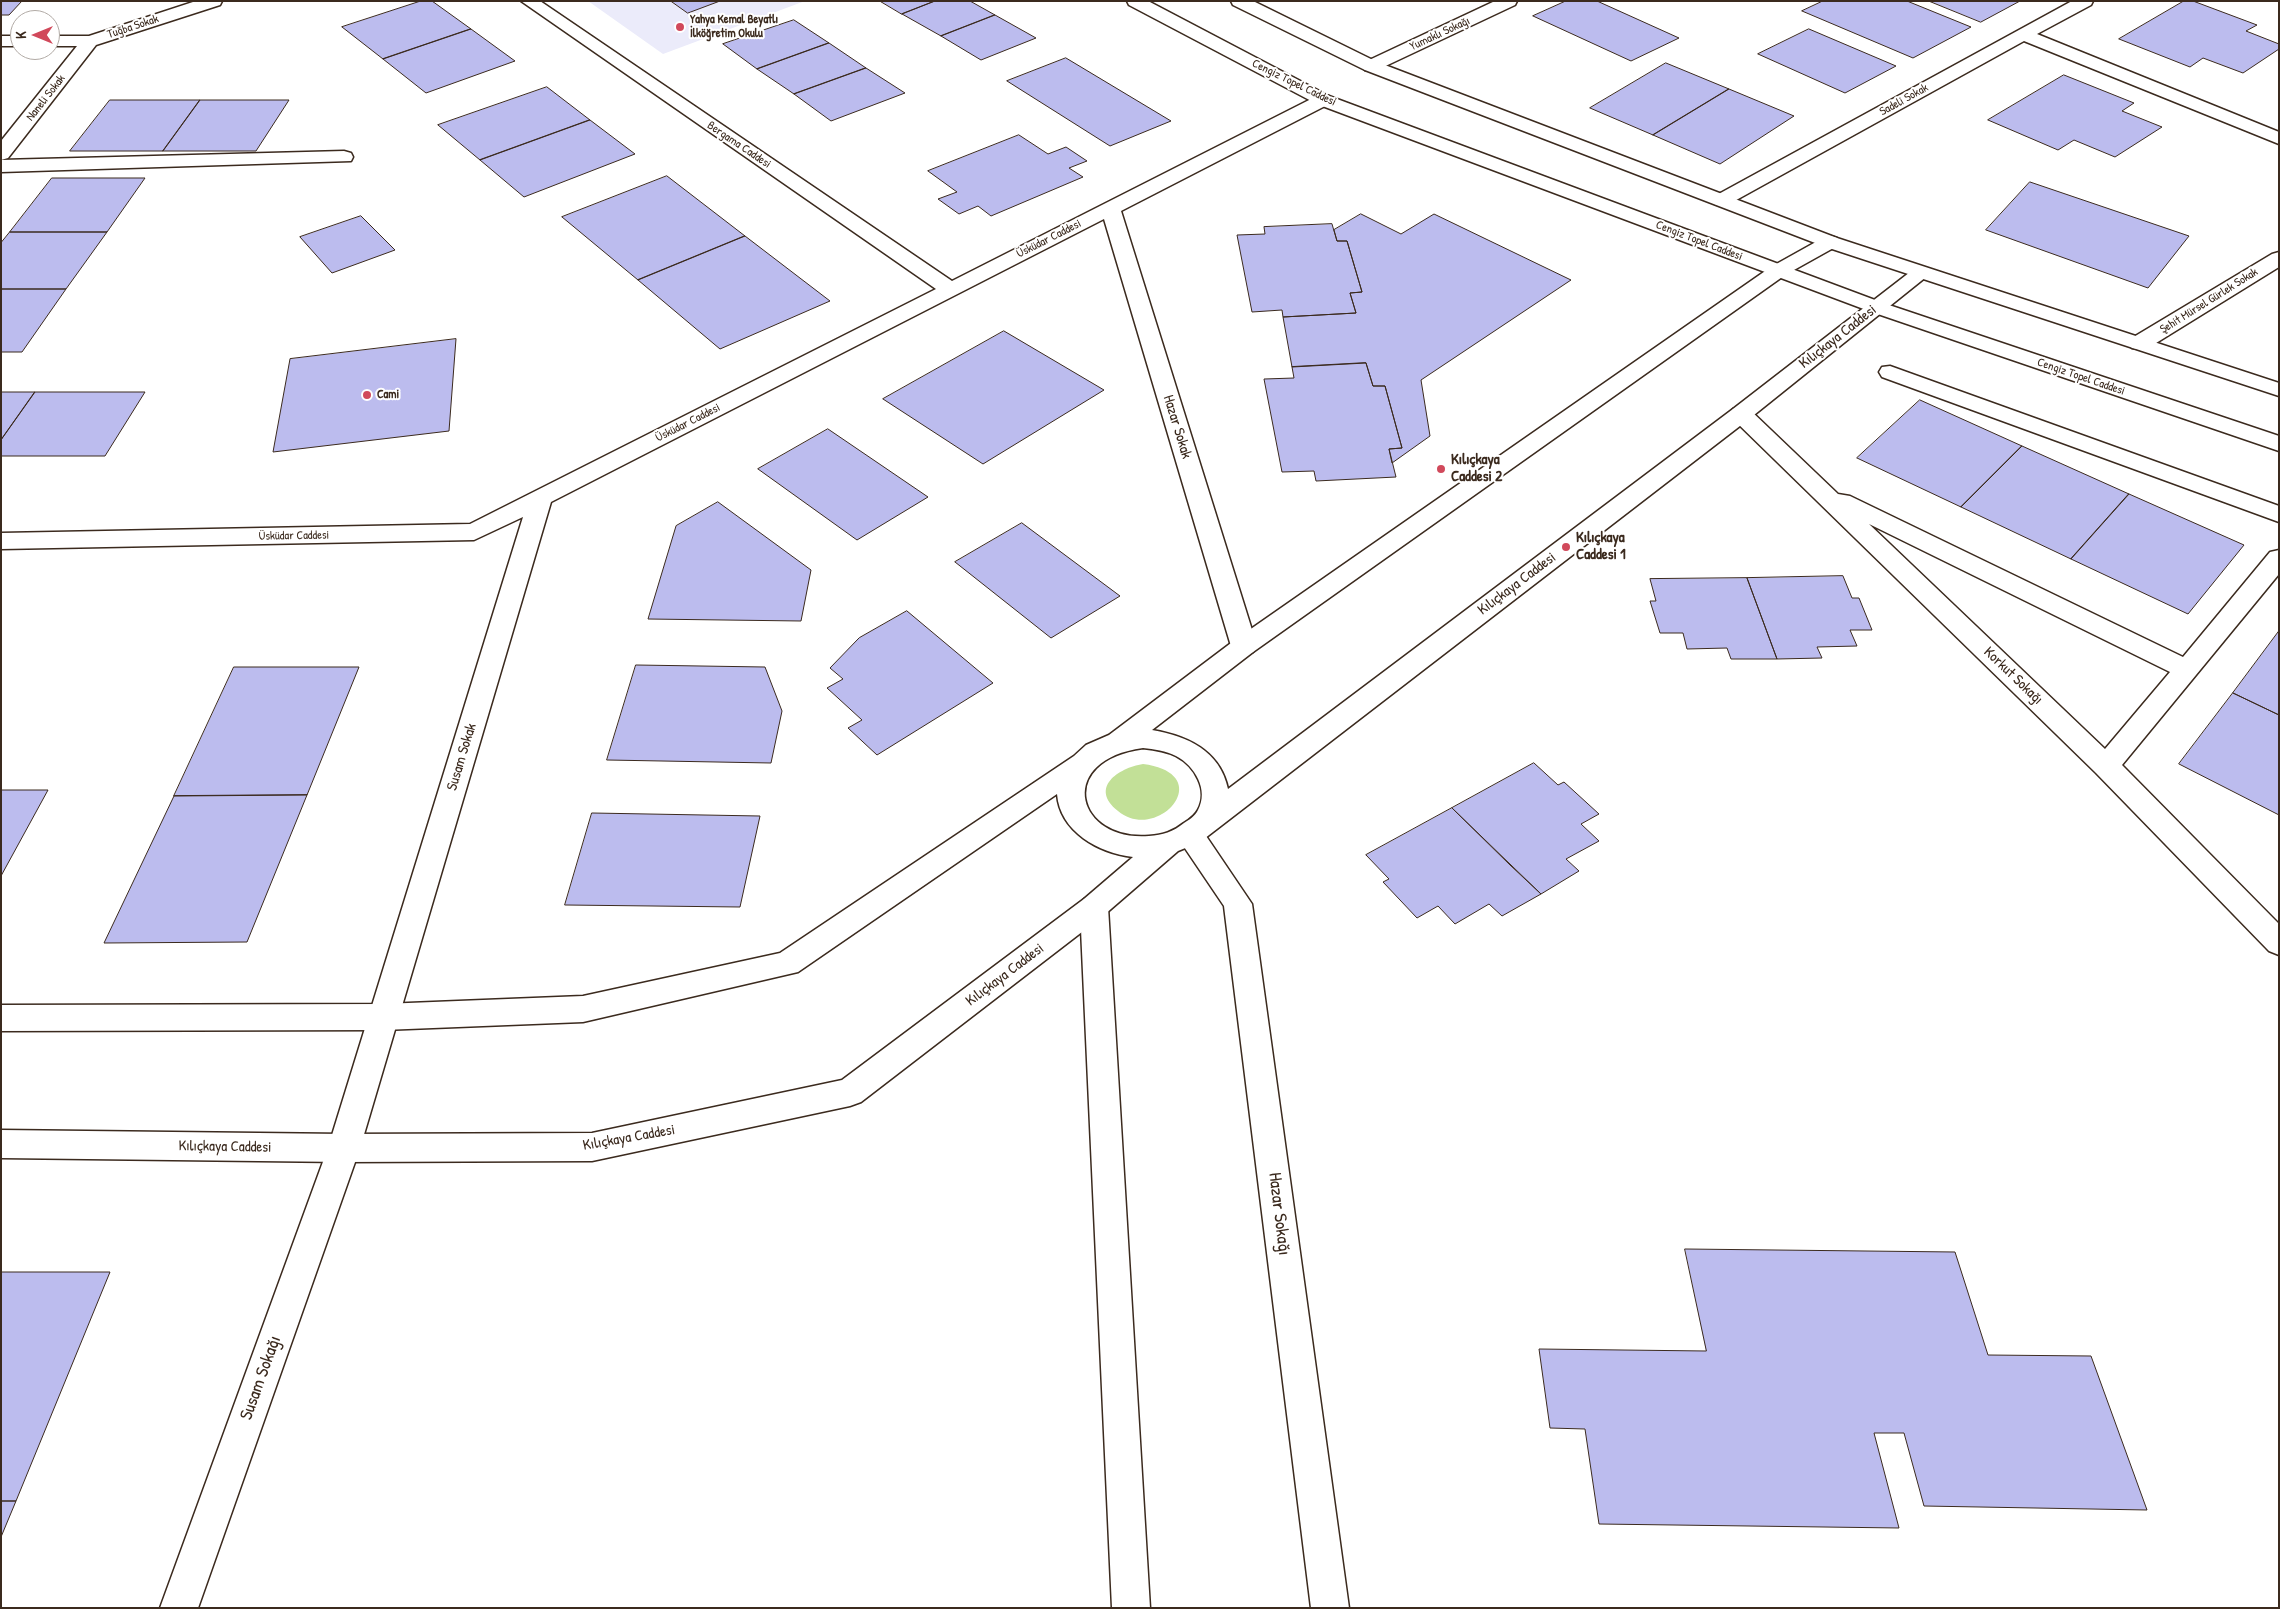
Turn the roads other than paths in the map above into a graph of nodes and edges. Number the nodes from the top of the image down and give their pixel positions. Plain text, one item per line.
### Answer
1 (214, 1) edge
2 (529, 1) edge
3 (1134, 1) edge
4 (1239, 1) edge
5 (1509, 1) edge
6 (2085, 1) edge
7 (2023, 35) junction
8 (60, 41) edge
9 (90, 41) junction
10 (1371, 66) junction
11 (1323, 100) junction
12 (2279, 139) edge
13 (1, 154) edge
14 (344, 157) dead end
15 (1, 166) edge
16 (1722, 200) junction
17 (1110, 208) junction
18 (1830, 242) junction
19 (2279, 258) edge
20 (1778, 271) junction
21 (1921, 273) junction
22 (950, 289) junction
23 (1876, 307) junction
24 (2140, 343) junction
25 (1890, 372) dead end
26 (2279, 390) edge
27 (1741, 414) junction
28 (2279, 444) edge
29 (1820, 490) junction
30 (541, 497) junction
31 (2279, 514) edge
32 (1, 541) edge
33 (2279, 558) edge
34 (1244, 646) junction
35 (2186, 669) junction
36 (1119, 741) junction
37 (1081, 764) junction
38 (2106, 766) junction
39 (1188, 833) junction
40 (1094, 907) junction
41 (2279, 944) edge
42 (383, 1017) junction
43 (1, 1018) edge
44 (1, 1144) edge
45 (344, 1148) junction
46 (179, 1608) edge
47 (1130, 1608) edge
48 (1330, 1608) edge

1 - 9 street, Tuğba Sokak
2 - 22 street, Bergama Caddesi
3 - 11 street, Cengiz Topel Caddesi
4 - 10 street
5 - 10 street, Yumaklı Sokağı
6 - 7 street, Sadeli Sokak
7 - 12 street
7 - 16 street, Sadeli Sokak
8 - 9 street, Tuğba Sokak
9 - 13 street, Naneli Sokak
10 - 16 street
11 - 17 street, Üsküdar Caddesi
11 - 20 street, Cengiz Topel Caddesi
14 - 15 street
16 - 18 street
17 - 22 street, Üsküdar Caddesi
17 - 34 street, Hazar Sokak
18 - 20 street
18 - 21 street
19 - 24 street, Şehit Mürsel Gürlek Sokak
20 - 23 street, Cengiz Topel Caddesi
20 - 34 street
21 - 23 street, Kılıçkaya Caddesi
21 - 24 street
22 - 30 street, Üsküdar Caddesi
23 - 27 street, Kılıçkaya Caddesi
23 - 28 street, Cengiz Topel Caddesi
24 - 26 street
25 - 31 street
27 - 29 street, Korkut Sokağı
27 - 39 street, Kılıçkaya Caddesi
29 - 35 street
29 - 38 street, Korkut Sokağı
30 - 32 street, Üsküdar Caddesi
30 - 42 street, Susam Sokak
33 - 35 street
34 - 36 street
35 - 38 street
36 - 37 street
36 - 39 street
37 - 39 street
37 - 42 street
38 - 41 street, Korkut Sokağı
39 - 40 street, Kılıçkaya Caddesi
39 - 48 street, Hazar Sokağı
40 - 45 street, Kılıçkaya Caddesi
40 - 47 street
42 - 43 street
42 - 45 street, Susam Sokak
44 - 45 street, Kılıçkaya Caddesi
45 - 46 street, Susam Sokağı

